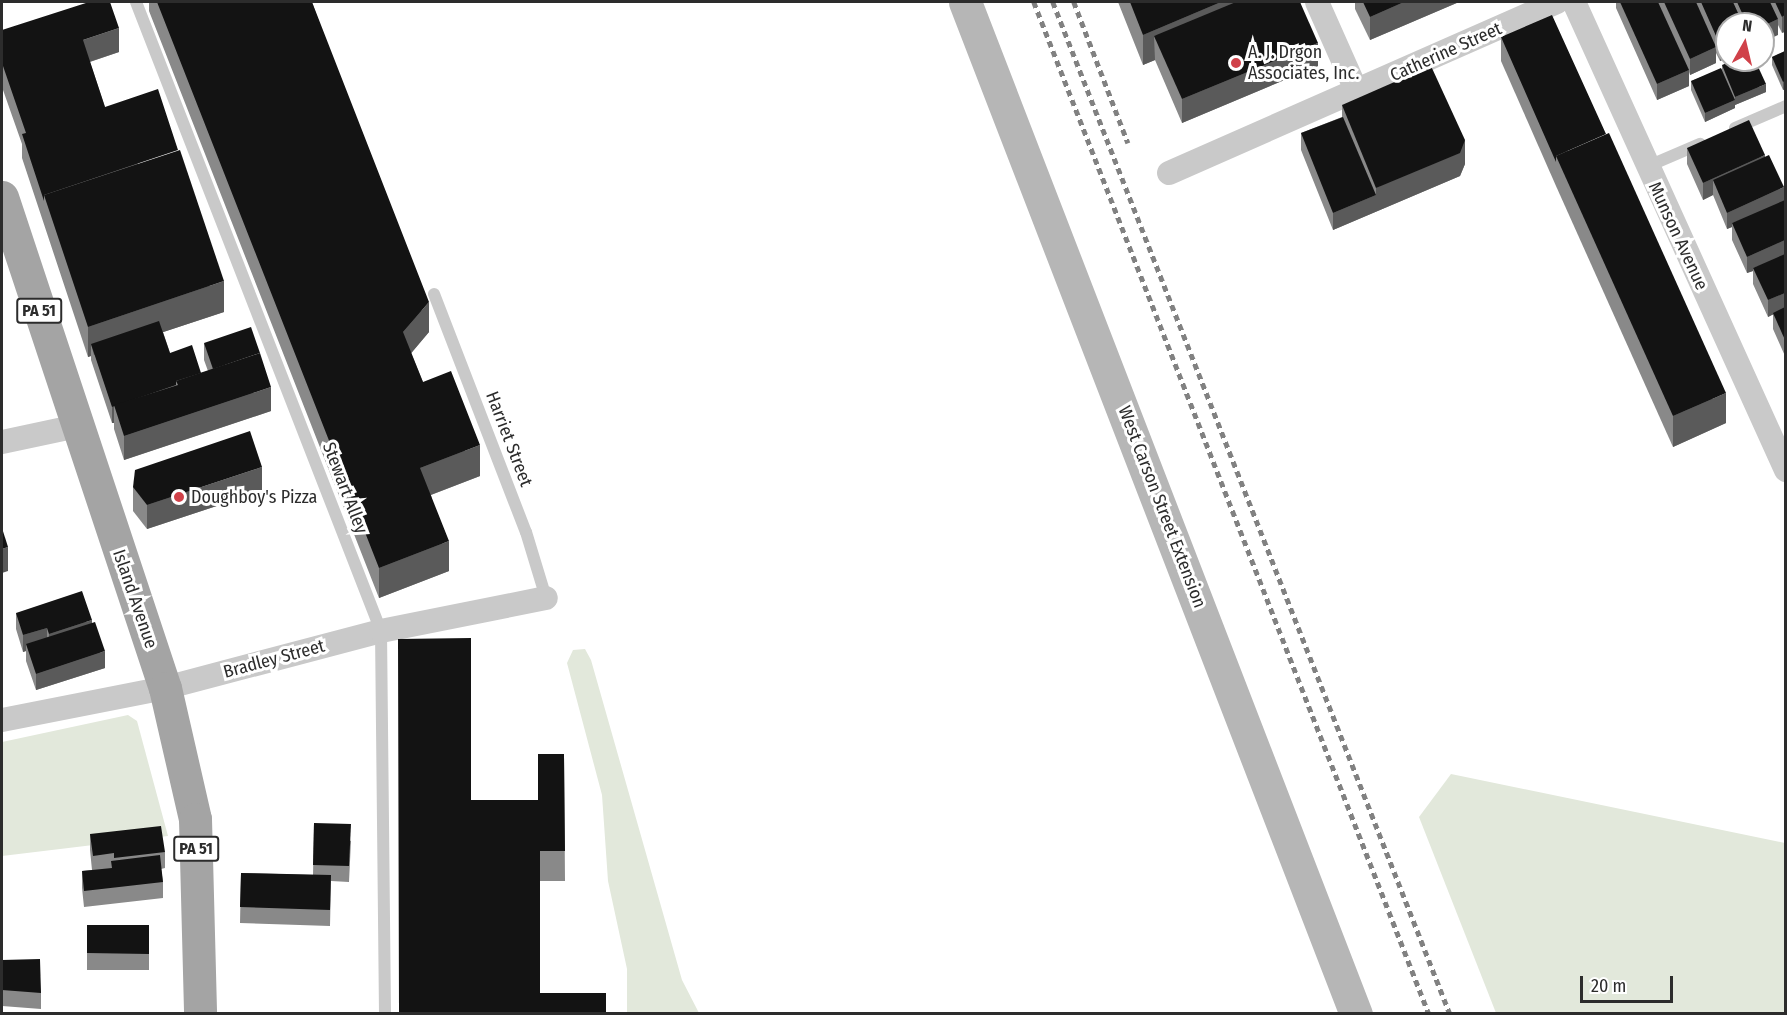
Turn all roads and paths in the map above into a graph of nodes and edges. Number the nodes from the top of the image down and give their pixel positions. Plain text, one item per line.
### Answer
1 (136, 2) edge
2 (965, 2) edge
3 (1317, 2) edge
4 (1557, 2) edge
5 (1574, 2) edge
6 (1357, 92) junction
7 (1785, 106) edge
8 (1646, 167) junction
9 (1169, 173) dead end
10 (2, 197) edge
11 (434, 294) dead end
12 (77, 426) junction
13 (2, 442) edge
14 (1785, 468) edge
15 (546, 598) joint
16 (381, 631) junction
17 (165, 688) junction
18 (2, 720) edge
19 (200, 1014) edge
20 (385, 1014) edge
21 (1356, 1014) edge

1 - 16 lane, Stewart Alley
2 - 21 street, West Carson Street Extension
3 - 6 street
4 - 6 street, Catherine Street
5 - 8 street, Munson Avenue
6 - 9 street, Catherine Street
7 - 8 lane
8 - 14 street, Munson Avenue
10 - 12 main road, Island Avenue / PA 51
11 - 15 lane, Harriet Street
12 - 13 street
12 - 17 main road, Island Avenue / PA 51
15 - 16 street, Bradley Street
16 - 17 street, Bradley Street
16 - 20 lane, Stewart Alley
17 - 18 street, Bradley Street
17 - 19 main road, Island Avenue / PA 51

